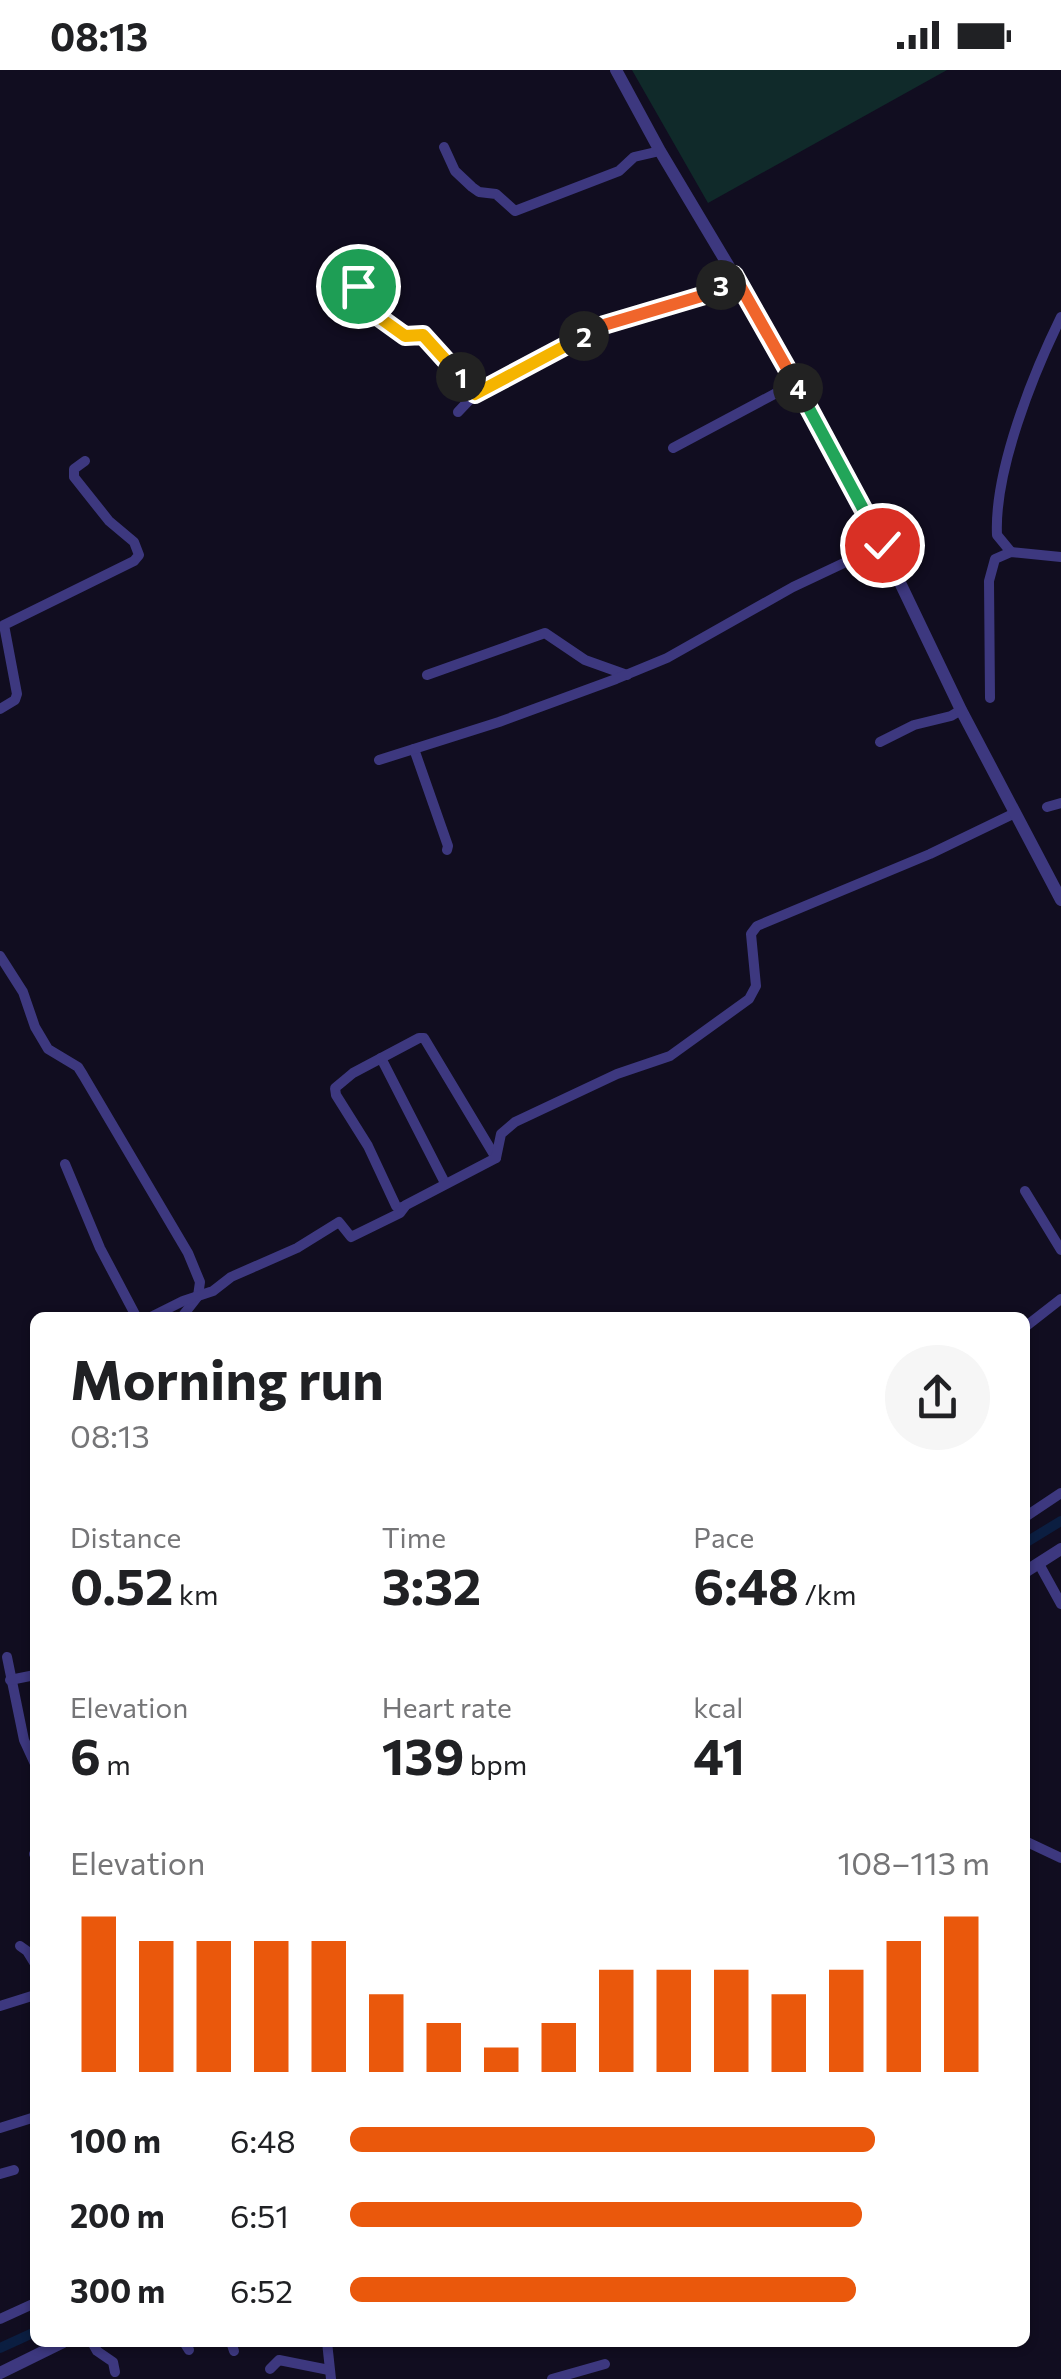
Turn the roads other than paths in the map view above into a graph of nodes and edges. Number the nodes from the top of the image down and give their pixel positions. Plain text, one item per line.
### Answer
1 (616, 70) edge
2 (444, 147) dead end
3 (660, 151) junction
4 (345, 261) dead end
5 (734, 275) junction
6 (1061, 316) edge
7 (795, 383) junction
8 (475, 394) junction
9 (458, 412) dead end
10 (673, 448) dead end
11 (85, 460) dead end
12 (882, 545) junction
13 (1011, 552) junction
14 (1061, 557) edge
15 (627, 675) junction
16 (426, 676) dead end
17 (990, 698) dead end
18 (0, 709) edge
19 (961, 710) junction
20 (880, 742) dead end
21 (414, 749) junction
22 (379, 760) dead end
23 (1061, 803) edge
24 (1047, 807) dead end
25 (1015, 814) junction
26 (447, 850) dead end
27 (1061, 900) edge
28 (0, 956) edge
29 (381, 1058) junction
30 (496, 1158) junction
31 (65, 1164) dead end
32 (445, 1183) junction
33 (1025, 1192) dead end
34 (406, 1205) junction
35 (1061, 1250) edge
36 (198, 1296) junction
37 (1061, 1300) edge
38 (134, 1312) edge
39 (163, 1312) edge
40 (186, 1312) edge
41 (1030, 1323) edge
42 (1061, 1493) edge
43 (1030, 1515) edge
44 (1061, 1550) edge
45 (1039, 1564) junction
46 (1030, 1569) edge
47 (1061, 1604) edge
48 (6, 1657) dead end
49 (30, 1676) edge
50 (10, 1680) junction
51 (30, 1753) edge
52 (1030, 1844) edge
53 (1061, 1858) edge
54 (20, 1946) dead end
55 (30, 1955) edge
56 (30, 1997) edge
57 (0, 2006) edge
58 (30, 2119) edge
59 (0, 2128) edge
60 (14, 2170) dead end
61 (0, 2174) edge
62 (30, 2305) edge
63 (2, 2315) edge
64 (53, 2347) edge
65 (95, 2347) edge
66 (327, 2347) edge
67 (606, 2364) dead end
68 (270, 2369) dead end
69 (115, 2372) dead end
70 (0, 2373) edge
71 (330, 2374) edge
72 (570, 2376) edge
73 (552, 2379) edge

1 - 3 street
2 - 3 street
3 - 5 street
4 - 8 street
5 - 7 street
5 - 8 street
6 - 13 street
7 - 10 street
7 - 12 street
8 - 9 street
11 - 18 street
12 - 15 street
12 - 19 street
13 - 14 street
13 - 17 street
15 - 16 street
15 - 21 street
19 - 20 street
19 - 25 street
21 - 22 street
21 - 26 street
23 - 24 street
25 - 27 street
25 - 30 street
28 - 36 street
29 - 30 street
29 - 32 street
29 - 34 street
30 - 32 street
31 - 38 street
32 - 34 street
33 - 35 street
34 - 36 street
36 - 39 street
36 - 40 street
37 - 41 street
42 - 43 street
44 - 45 street
45 - 46 street
45 - 47 street
48 - 50 street
49 - 50 street
50 - 51 street
52 - 53 street
54 - 55 street
56 - 57 street
58 - 59 street
60 - 61 street
62 - 63 street
64 - 70 street
65 - 69 street
66 - 71 street
67 - 72 street
68 - 71 street
72 - 73 street

